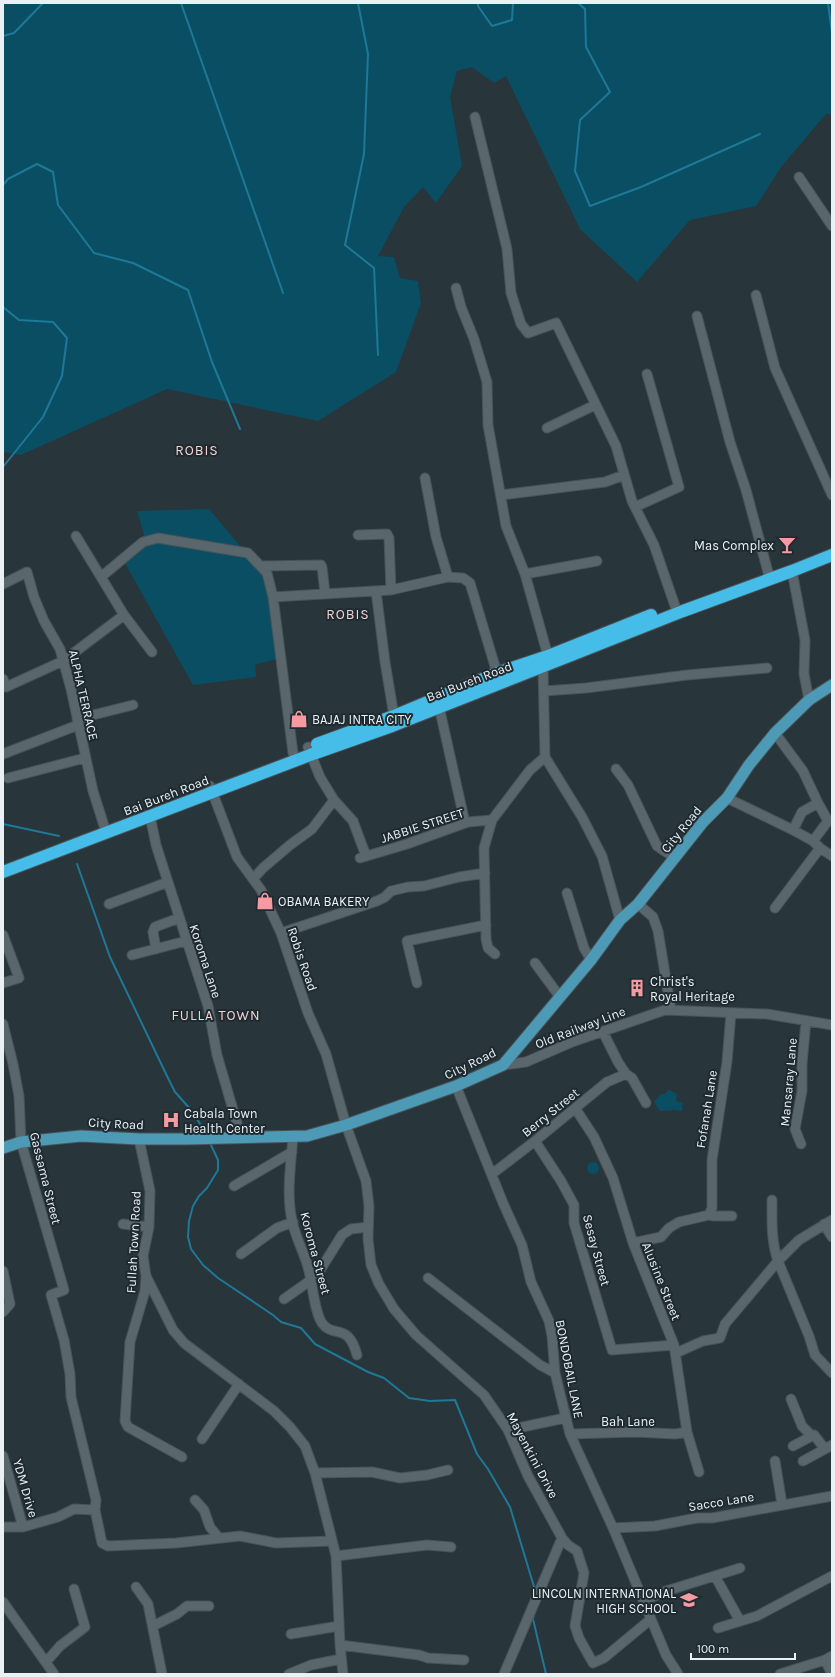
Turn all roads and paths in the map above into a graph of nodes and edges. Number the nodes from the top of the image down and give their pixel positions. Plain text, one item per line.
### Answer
1 (475, 117) dead end
2 (799, 176) dead end
3 (832, 226) edge
4 (456, 288) dead end
5 (756, 295) dead end
6 (697, 316) dead end
7 (647, 374) dead end
8 (595, 405) junction
9 (547, 428) dead end
10 (624, 475) junction
11 (425, 478) dead end
12 (500, 495) junction
13 (832, 495) edge
14 (635, 507) junction
15 (358, 535) dead end
16 (76, 536) dead end
17 (832, 547) edge
18 (832, 555) edge
19 (597, 561) dead end
20 (262, 566) junction
21 (792, 571) junction
22 (768, 572) junction
23 (525, 574) junction
24 (101, 576) junction
25 (448, 577) junction
26 (3, 584) edge
27 (391, 590) junction
28 (376, 591) junction
29 (325, 593) junction
30 (273, 597) junction
31 (675, 606) junction
32 (124, 615) junction
33 (152, 652) dead end
34 (548, 656) junction
35 (63, 661) junction
36 (543, 668) junction
37 (767, 668) dead end
38 (497, 673) junction
39 (3, 679) edge
40 (832, 686) edge
41 (544, 691) junction
42 (808, 700) junction
43 (438, 702) junction
44 (133, 705) dead end
45 (394, 716) junction
46 (77, 722) junction
47 (775, 733) junction
48 (310, 751) junction
49 (293, 753) junction
50 (3, 754) edge
51 (545, 757) junction
52 (85, 758) junction
53 (616, 769) dead end
54 (8, 778) dead end
55 (211, 789) junction
56 (727, 798) junction
57 (334, 800) junction
58 (818, 802) junction
59 (150, 816) junction
60 (492, 820) junction
61 (465, 823) junction
62 (105, 830) junction
63 (793, 830) junction
64 (813, 841) junction
65 (820, 848) junction
66 (832, 856) edge
67 (675, 858) junction
68 (3, 864) edge
69 (3, 872) edge
70 (485, 873) junction
71 (253, 878) junction
72 (168, 882) junction
73 (567, 893) dead end
74 (649, 897) dead end
75 (109, 904) dead end
76 (640, 906) junction
77 (776, 908) dead end
78 (179, 918) junction
79 (620, 920) junction
80 (486, 925) junction
81 (281, 933) junction
82 (3, 935) edge
83 (186, 941) junction
84 (156, 949) junction
85 (495, 954) dead end
86 (132, 955) dead end
87 (591, 960) junction
88 (535, 963) dead end
89 (3, 983) edge
90 (417, 983) dead end
91 (560, 997) junction
92 (671, 1010) junction
93 (731, 1013) junction
94 (806, 1021) junction
95 (832, 1025) edge
96 (4, 1029) edge
97 (603, 1032) junction
98 (503, 1065) junction
99 (626, 1074) junction
100 (456, 1086) junction
101 (646, 1103) dead end
102 (575, 1108) junction
103 (346, 1126) junction
104 (293, 1136) junction
105 (241, 1137) junction
106 (138, 1139) junction
107 (535, 1141) junction
108 (21, 1142) junction
109 (801, 1144) dead end
110 (3, 1148) edge
111 (292, 1152) junction
112 (492, 1174) junction
113 (234, 1186) dead end
114 (772, 1200) dead end
115 (711, 1211) junction
116 (732, 1216) dead end
117 (293, 1222) junction
118 (828, 1222) edge
119 (124, 1224) dead end
120 (149, 1227) junction
121 (368, 1227) junction
122 (832, 1237) edge
123 (633, 1243) junction
124 (241, 1254) dead end
125 (778, 1260) junction
126 (3, 1271) edge
127 (146, 1276) junction
128 (310, 1278) junction
129 (428, 1278) dead end
130 (284, 1299) dead end
131 (3, 1312) edge
132 (675, 1349) junction
133 (357, 1355) dead end
134 (555, 1373) junction
135 (832, 1373) edge
136 (239, 1384) junction
137 (791, 1399) dead end
138 (565, 1418) junction
139 (508, 1430) junction
140 (687, 1432) junction
141 (570, 1434) junction
142 (812, 1436) junction
143 (202, 1439) dead end
144 (793, 1446) dead end
145 (828, 1447) edge
146 (3, 1456) edge
147 (182, 1457) dead end
148 (775, 1461) dead end
149 (803, 1461) dead end
150 (448, 1470) dead end
151 (700, 1472) dead end
152 (315, 1473) junction
153 (832, 1496) edge
154 (195, 1500) dead end
155 (782, 1504) junction
156 (95, 1510) junction
157 (23, 1526) junction
158 (3, 1527) edge
159 (614, 1528) junction
160 (218, 1537) junction
161 (562, 1538) junction
162 (332, 1541) junction
163 (451, 1548) dead end
164 (336, 1556) junction
165 (740, 1568) dead end
166 (831, 1572) edge
167 (715, 1576) junction
168 (136, 1587) dead end
169 (74, 1589) dead end
170 (644, 1601) junction
171 (3, 1602) edge
172 (208, 1606) dead end
173 (651, 1619) junction
174 (740, 1621) junction
175 (153, 1626) junction
176 (339, 1626) junction
177 (718, 1628) dead end
178 (291, 1634) dead end
179 (340, 1645) junction
180 (829, 1658) edge
181 (341, 1659) junction
182 (464, 1660) dead end
183 (46, 1662) junction
184 (54, 1674) edge
185 (162, 1674) edge
186 (289, 1674) edge
187 (343, 1674) edge
188 (504, 1674) edge
189 (678, 1674) edge
190 (780, 1674) edge
191 (832, 1674) edge

1 - 8 street
2 - 3 street
4 - 12 street
5 - 13 street
6 - 22 street
7 - 14 street
8 - 9 street
8 - 10 street
10 - 12 street
10 - 14 street
11 - 25 street
12 - 23 street
14 - 31 street
15 - 27 street
16 - 24 street
17 - 22 highway, Bai Bureh Road
18 - 21 highway, Bai Bureh Road
19 - 23 street
20 - 24 street
20 - 29 street
20 - 30 street
21 - 36 highway, Bai Bureh Road
21 - 42 street
22 - 31 highway, Bai Bureh Road
23 - 34 street
24 - 32 street
25 - 27 street
25 - 38 street
26 - 35 street, ALPHA TERRACE
27 - 28 street
28 - 29 street
28 - 45 street
29 - 30 street
30 - 49 street
31 - 34 highway, Bai Bureh Road
32 - 33 street
32 - 35 street
34 - 38 highway, Bai Bureh Road
35 - 39 street
35 - 46 street, ALPHA TERRACE
36 - 41 street
36 - 43 highway, Bai Bureh Road
37 - 41 street
38 - 43 highway, Bai Bureh Road
40 - 42 main road, City Road
41 - 51 street
42 - 47 main road, City Road
43 - 45 highway, Bai Bureh Road
43 - 48 highway, Bai Bureh Road
43 - 61 street
44 - 46 street
45 - 48 highway, Bai Bureh Road
46 - 50 street
46 - 52 street, ALPHA TERRACE
47 - 56 main road, City Road
47 - 58 street
48 - 49 highway, Bai Bureh Road
48 - 55 highway, Bai Bureh Road
48 - 57 street
49 - 55 highway, Bai Bureh Road
51 - 60 street
51 - 79 street
52 - 54 street
52 - 62 street, ALPHA TERRACE
53 - 67 street
55 - 59 highway, Bai Bureh Road
55 - 62 highway, Bai Bureh Road
55 - 71 street, Robis Road
56 - 63 street
56 - 67 main road, City Road
57 - 61 street, JABBIE STREET
57 - 71 street
58 - 63 street
58 - 64 street
59 - 62 highway, Bai Bureh Road
59 - 72 street, Koroma Lane
60 - 61 street, JABBIE STREET
60 - 70 street
62 - 68 highway, Bai Bureh Road
62 - 69 highway, Bai Bureh Road
63 - 64 street
64 - 65 street
65 - 66 street
65 - 77 street
67 - 76 main road, City Road
70 - 80 street
70 - 81 street
71 - 81 street, Robis Road
72 - 75 street
72 - 78 street, Koroma Lane
73 - 87 street
74 - 76 street
76 - 79 main road, City Road
76 - 92 street
78 - 83 street, Koroma Lane
78 - 84 street
79 - 87 main road, City Road
80 - 85 street
80 - 90 street
81 - 103 street, Robis Road
82 - 89 street
83 - 84 street
83 - 105 street, Koroma Lane
84 - 86 street
87 - 91 main road, City Road
88 - 91 street
91 - 98 main road, City Road
92 - 93 street, Old Railway Line
92 - 97 street, Old Railway Line
93 - 94 street, Old Railway Line
93 - 115 street, Fofanah Lane
94 - 95 street, Old Railway Line
94 - 109 street, Mansaray Lane
96 - 108 street, Gassama Street
97 - 98 street, Old Railway Line
97 - 99 street
98 - 100 main road, City Road
99 - 101 street
99 - 102 street, Berry Street
100 - 103 main road, City Road
100 - 112 street, BONDOBAIL LANE
102 - 107 street, Berry Street
102 - 123 street, Alusine Street
103 - 104 main road, City Road
103 - 121 street, Mayenkini Drive
104 - 105 main road, City Road
104 - 111 street, Koroma Street
105 - 106 main road, City Road
106 - 108 main road, City Road
106 - 120 street, Fullah Town Road
107 - 112 street, Berry Street
107 - 132 street, Sesay Street
108 - 110 main road, City Road
108 - 156 street, Gassama Street
111 - 113 street
111 - 117 street, Koroma Street
112 - 134 street, BONDOBAIL LANE
114 - 125 street
115 - 116 street
115 - 123 street
117 - 124 street
117 - 128 street, Koroma Street
118 - 122 street
118 - 125 street
119 - 120 street
120 - 127 street, Fullah Town Road
121 - 128 street
121 - 139 street, Mayenkini Drive
123 - 132 street, Alusine Street
125 - 132 street
125 - 135 street
126 - 131 street
127 - 136 street
127 - 147 street, Fullah Town Road
128 - 130 street
128 - 133 street, Koroma Street
129 - 134 street
132 - 140 street, Alusine Street
134 - 138 street, BONDOBAIL LANE
136 - 143 street
136 - 152 street
137 - 142 street
138 - 139 street
138 - 141 street, BONDOBAIL LANE
139 - 161 street, Mayenkini Drive
140 - 141 street, Bah Lane
140 - 151 street, Alusine Street
141 - 159 street, BONDOBAIL LANE
142 - 144 street
142 - 145 street
145 - 149 street
146 - 157 street, YDM Drive
148 - 155 street
150 - 152 street
152 - 162 street
153 - 155 street, Sacco Lane
154 - 160 street
155 - 159 street, Sacco Lane
156 - 157 street
156 - 160 street
157 - 158 street
159 - 170 street, BONDOBAIL LANE
160 - 162 street
161 - 173 street, Mayenkini Drive
161 - 188 street
162 - 164 street
163 - 164 street
164 - 176 street
165 - 167 street
166 - 174 street
167 - 170 street
167 - 174 street
168 - 175 street
169 - 183 street
170 - 173 street, BONDOBAIL LANE
171 - 183 street
172 - 175 street
173 - 189 street, BONDOBAIL LANE
174 - 177 street
175 - 185 street
176 - 178 street
176 - 179 street
179 - 181 street
179 - 182 street
180 - 190 street
180 - 191 street
181 - 186 street
181 - 187 street
183 - 184 street

